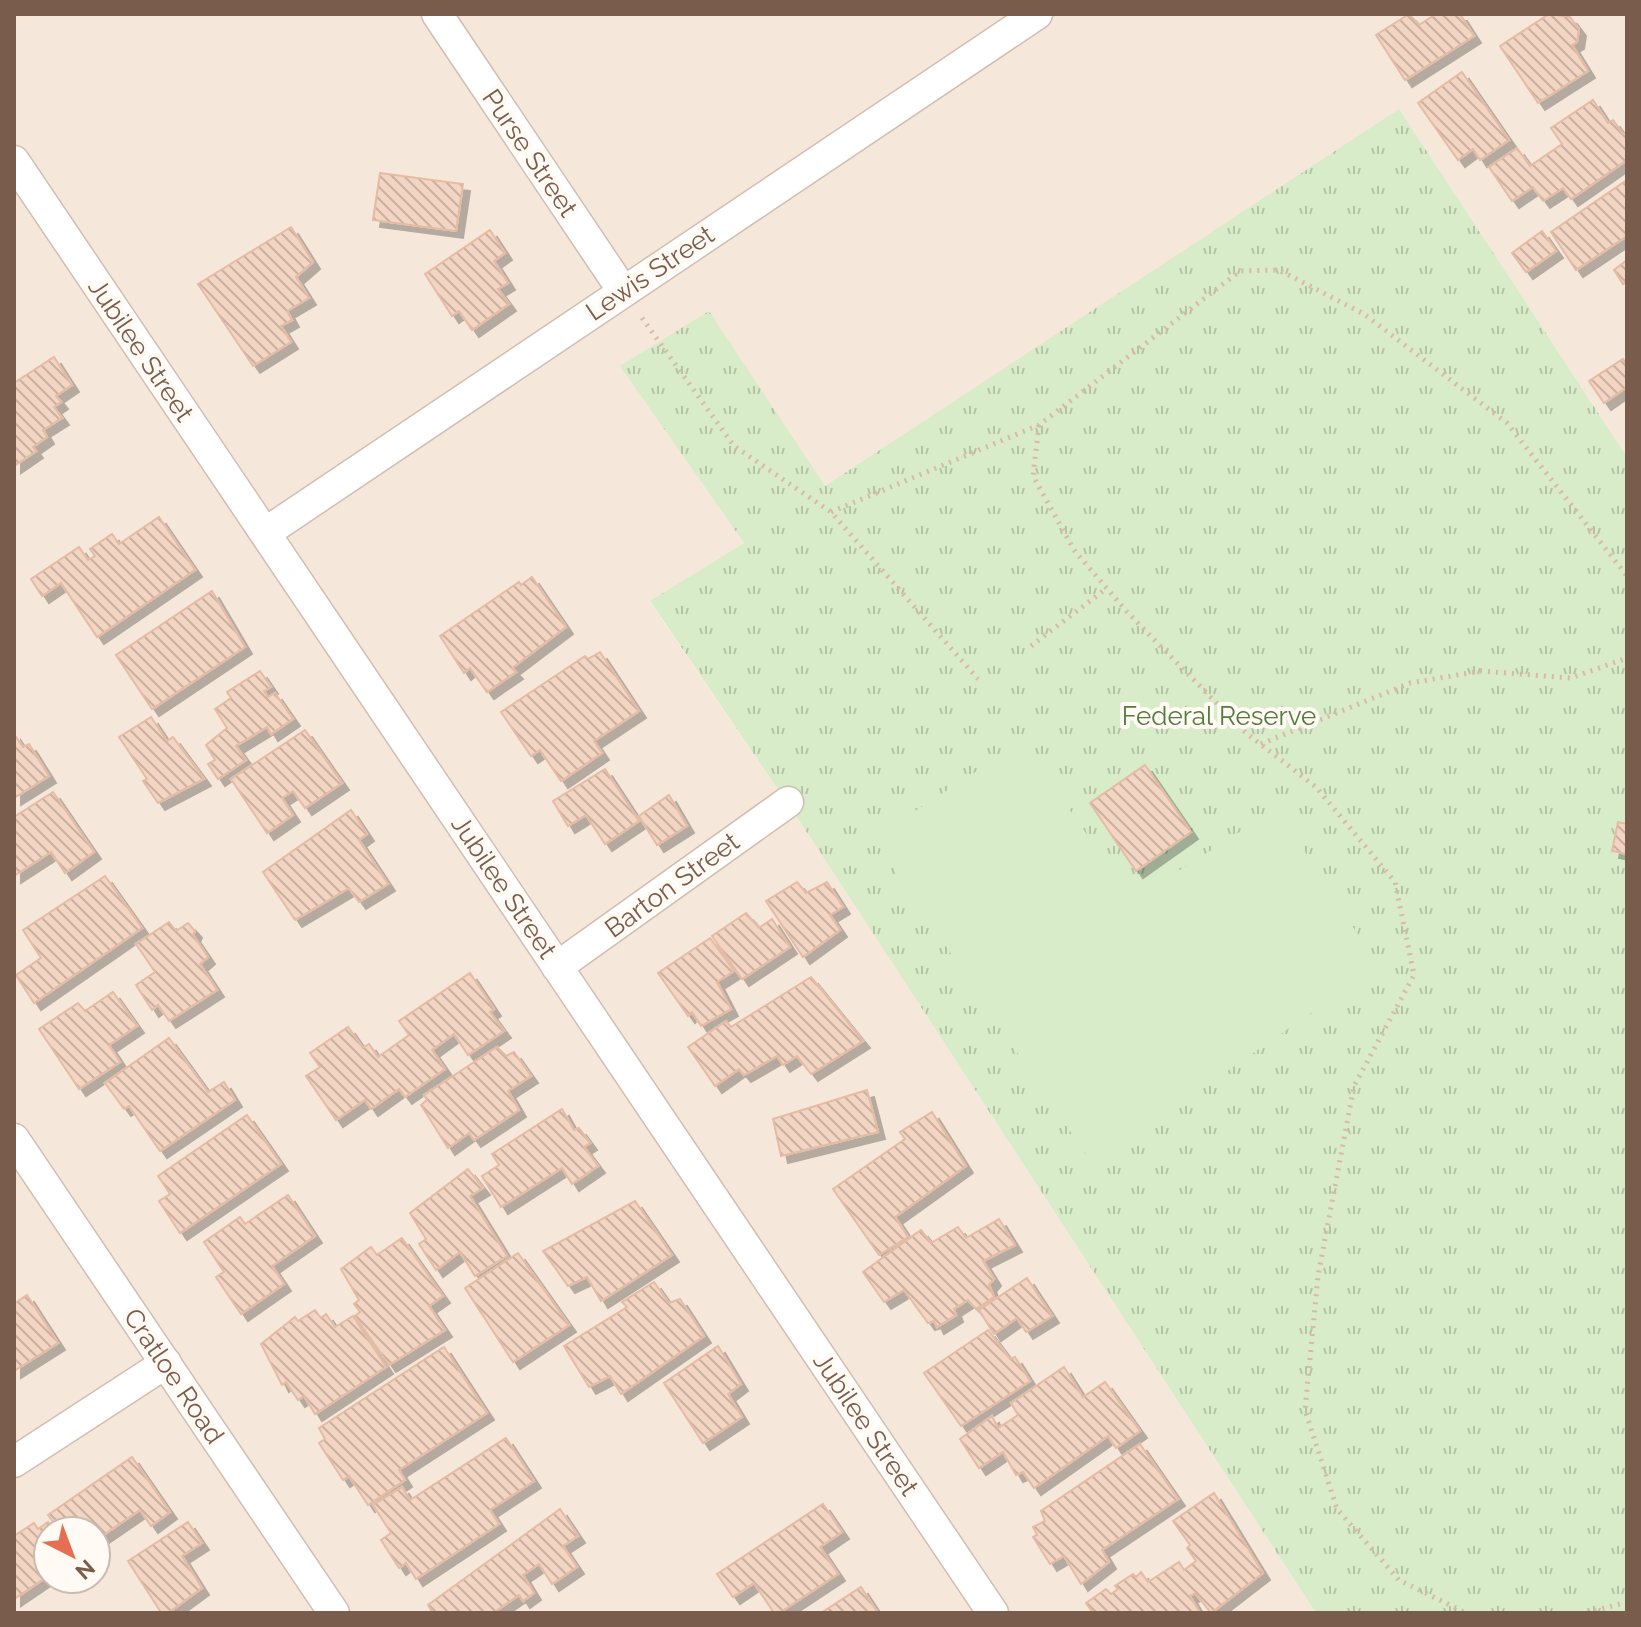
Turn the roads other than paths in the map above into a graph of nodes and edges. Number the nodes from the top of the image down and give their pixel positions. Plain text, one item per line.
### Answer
1 (437, 14) edge
2 (1016, 19) edge
3 (14, 161) edge
4 (623, 291) junction
5 (265, 533) junction
6 (788, 802) dead end
7 (557, 967) junction
8 (14, 1139) edge
9 (166, 1363) junction
10 (14, 1462) edge
11 (334, 1613) edge
12 (993, 1613) edge

1 - 4 street, Purse Street
2 - 4 street, Lewis Street
3 - 5 street, Jubilee Street
4 - 5 street, Lewis Street
5 - 7 street, Jubilee Street
6 - 7 street, Barton Street
7 - 12 street, Jubilee Street
8 - 9 street, Cratloe Road
9 - 10 street
9 - 11 street, Cratloe Road

